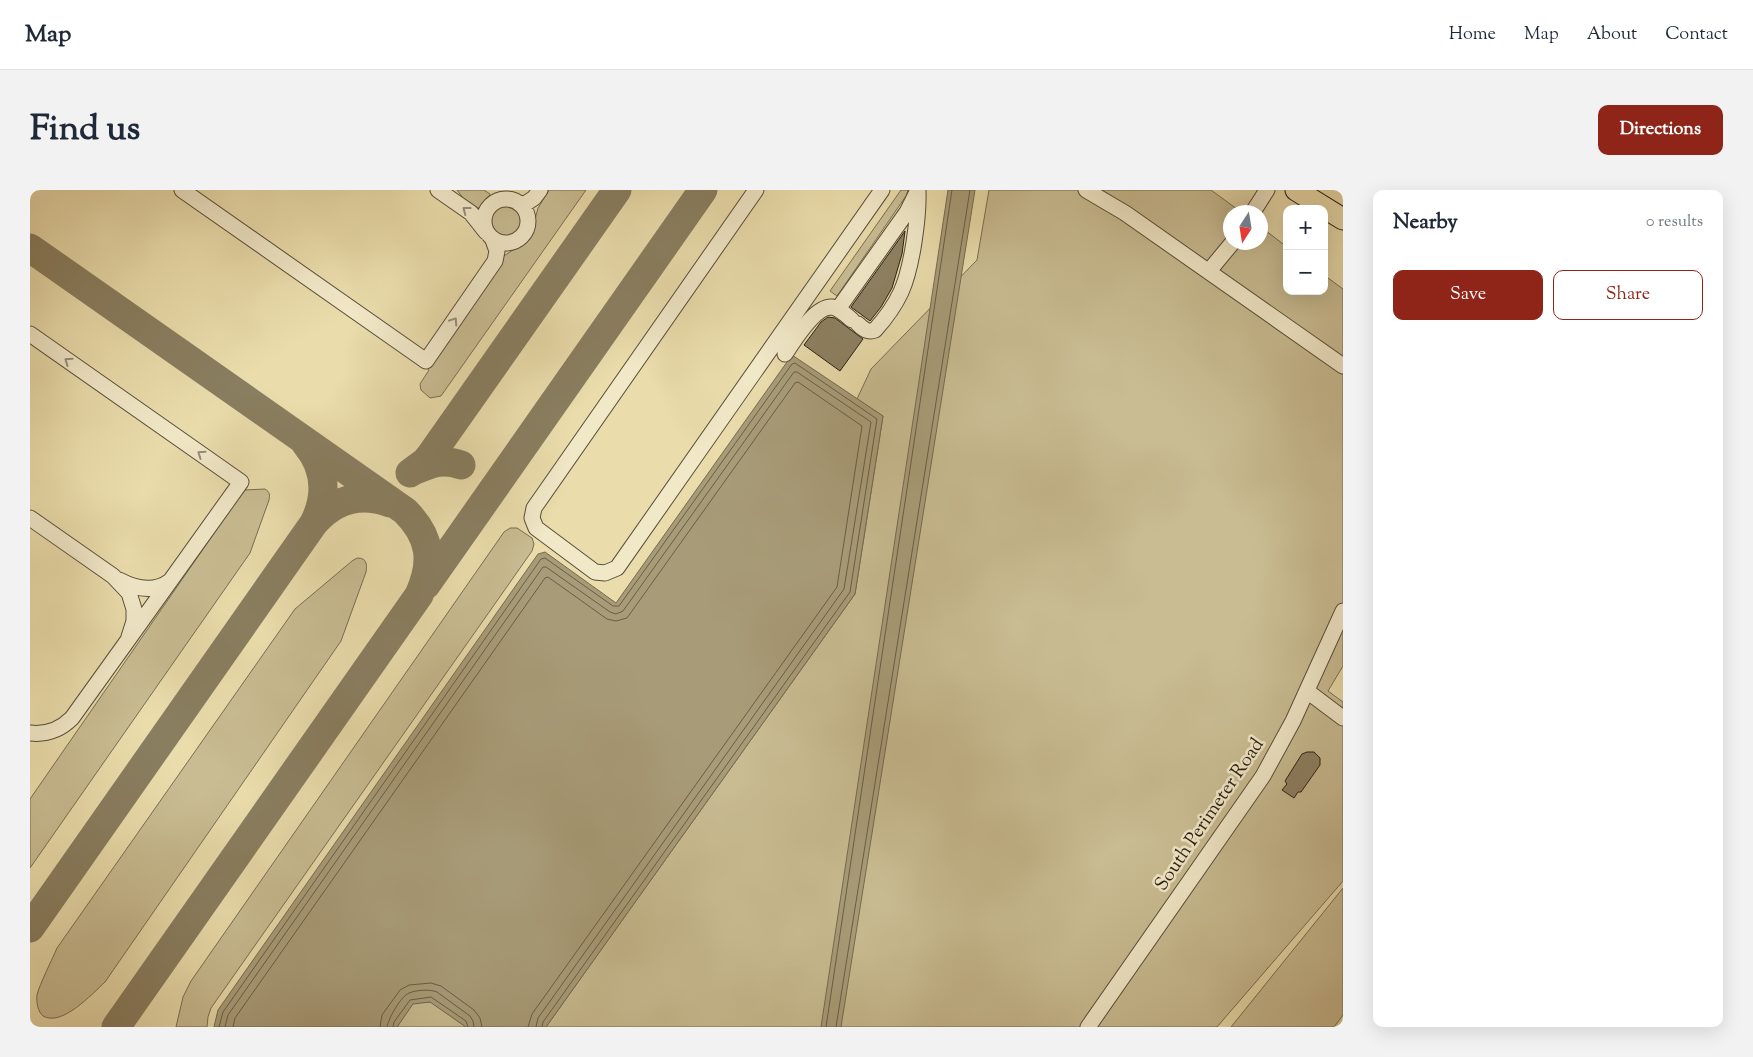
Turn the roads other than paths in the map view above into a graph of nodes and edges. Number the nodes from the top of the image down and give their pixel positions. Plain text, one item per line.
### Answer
1 (182, 190) edge
2 (438, 190) edge
3 (496, 190) edge
4 (540, 190) edge
5 (756, 190) edge
6 (882, 190) edge
7 (918, 190) edge
8 (1086, 190) edge
9 (1267, 190) edge
10 (1296, 190) edge
11 (1312, 190) edge
12 (519, 204) junction
13 (1257, 205) edge
14 (1343, 213) edge
15 (1343, 219) edge
16 (491, 237) junction
17 (1226, 250) edge
18 (1209, 271) junction
19 (838, 309) junction
20 (30, 334) edge
21 (785, 354) dead end
22 (1343, 366) edge
23 (30, 518) edge
24 (113, 576) junction
25 (171, 580) junction
26 (1343, 611) edge
27 (128, 640) junction
28 (1307, 691) junction
29 (1343, 718) edge
30 (30, 733) edge
31 (1088, 1027) edge

1 -> 16 lane
16 -> 2 lane
3 - 12 lane
4 - 12 lane
5 - 6 lane
7 - 19 lane
7 - 19 lane
8 - 18 lane
9 - 13 lane
10 - 15 highway
11 - 14 highway
12 - 16 lane
12 - 16 lane
17 - 18 lane
18 - 22 lane
19 - 21 lane
25 -> 20 lane
23 - 24 lane
24 - 25 lane
24 - 27 lane
25 - 27 lane
26 - 28 lane, South Perimeter Road
27 - 30 lane
28 - 29 lane
28 - 31 lane, South Perimeter Road

